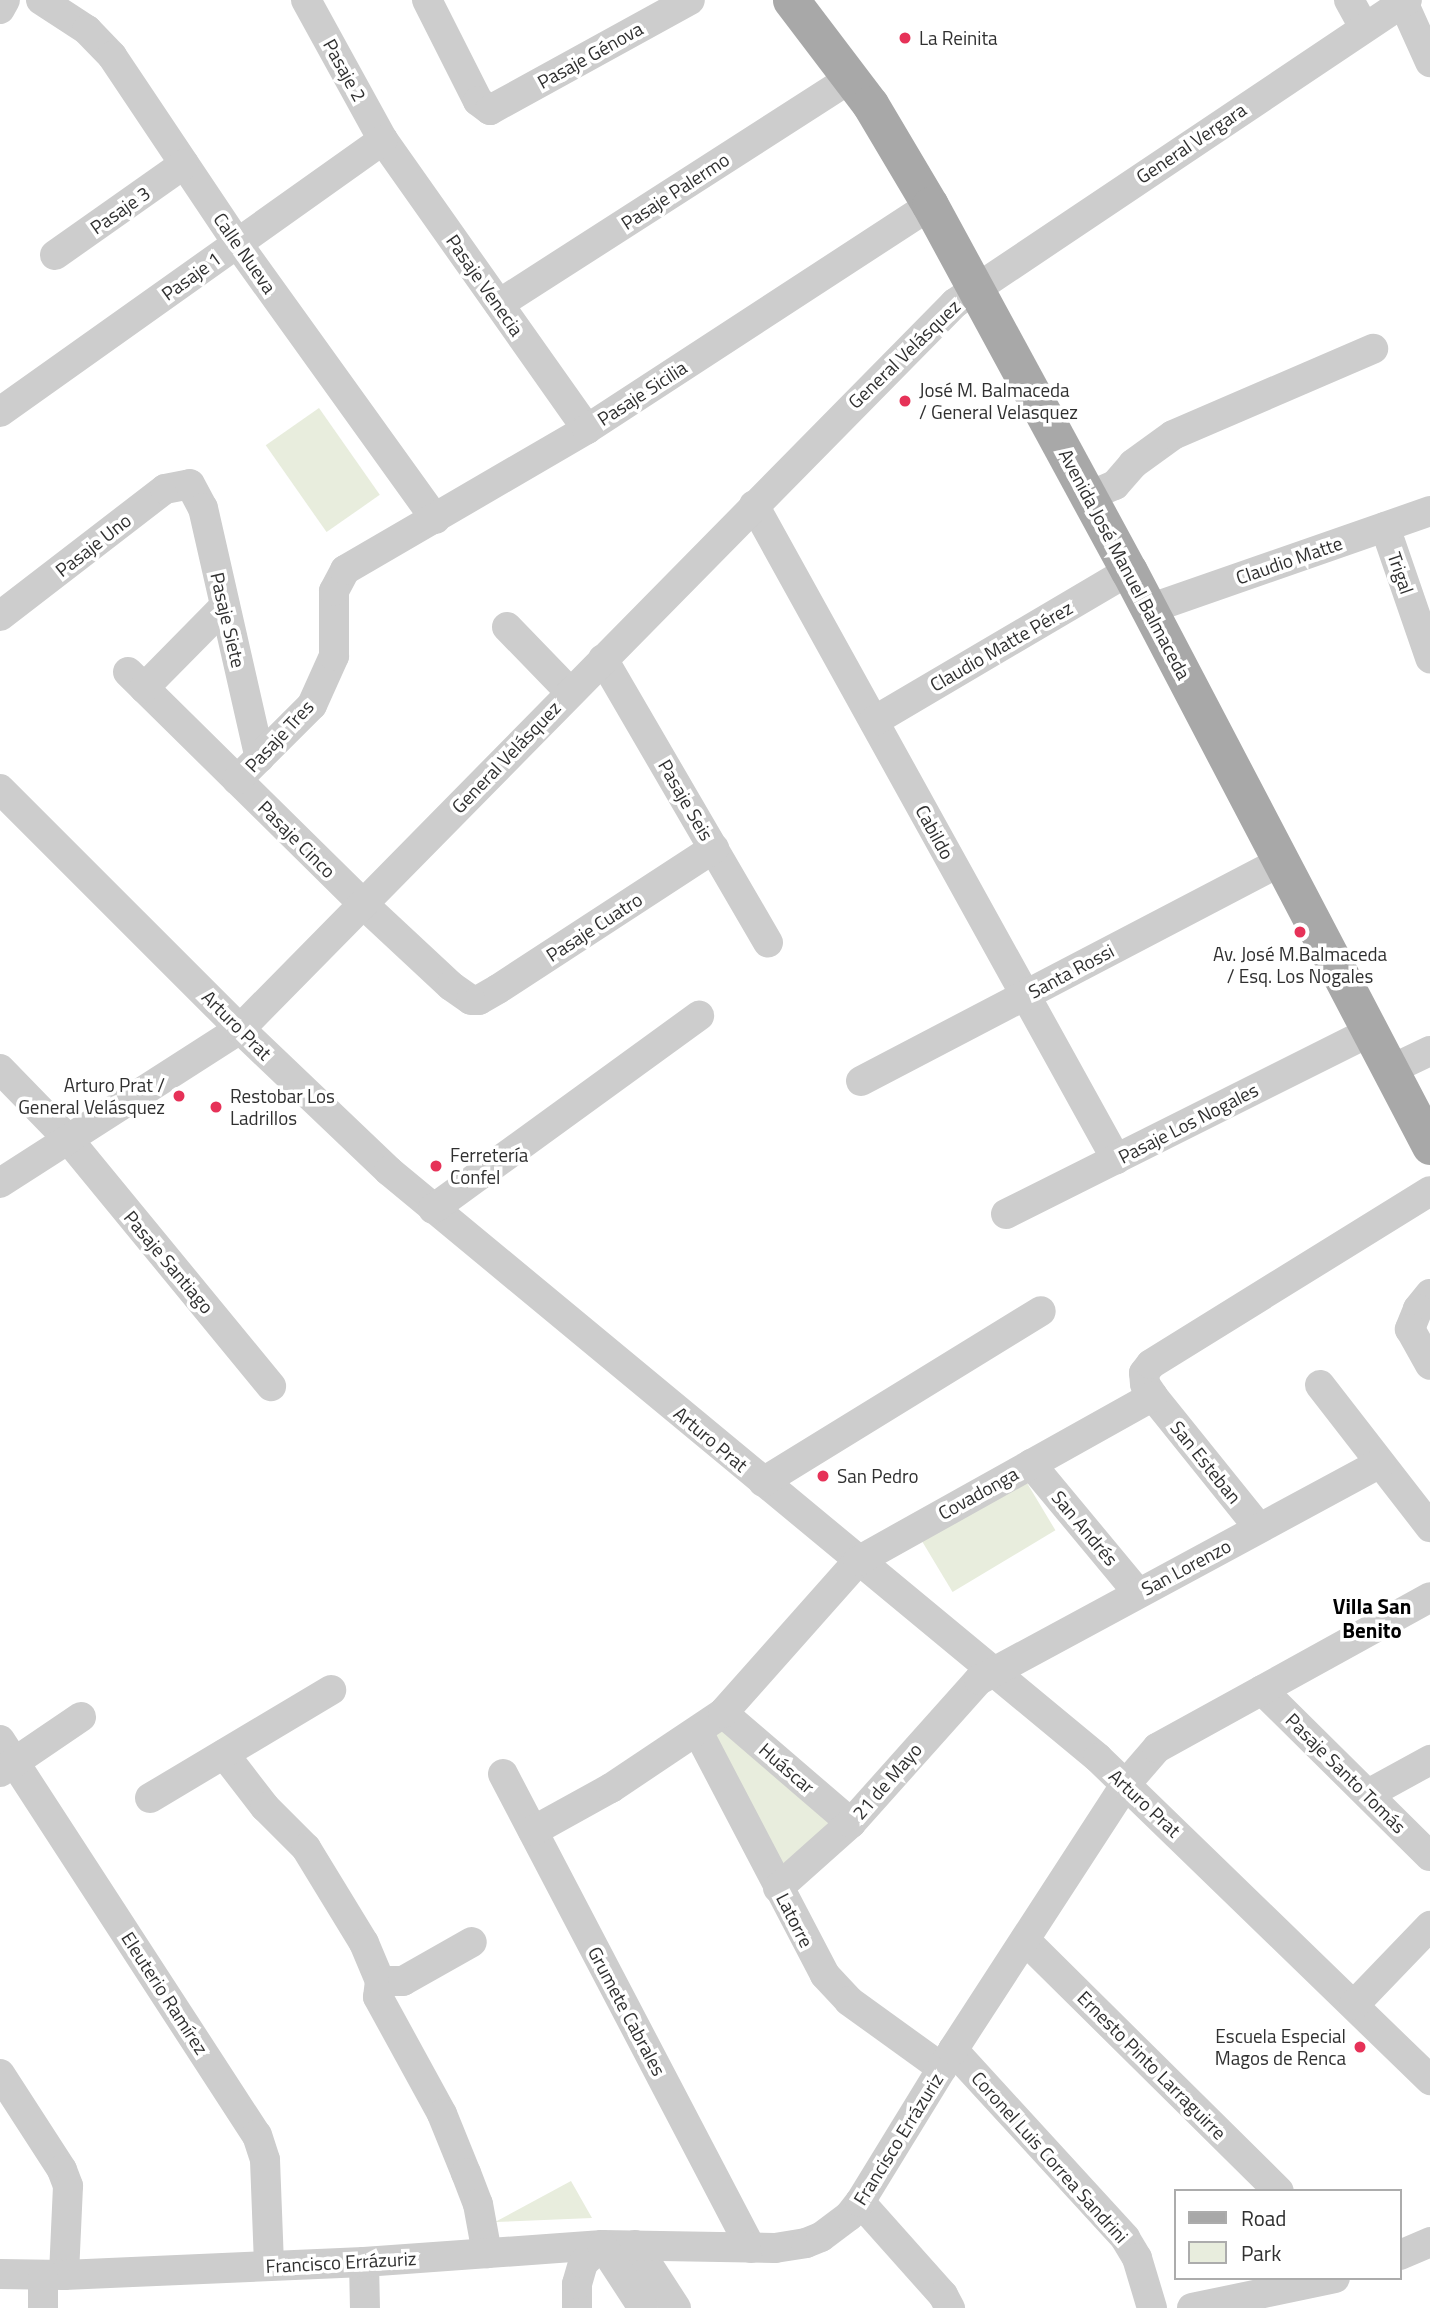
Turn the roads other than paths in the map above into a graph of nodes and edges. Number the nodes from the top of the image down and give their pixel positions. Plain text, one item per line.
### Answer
1 (5, 0) edge
2 (41, 0) edge
3 (306, 0) edge
4 (427, 0) edge
5 (690, 0) edge
6 (791, 0) edge
7 (1349, 0) edge
8 (1405, 1) edge
9 (0, 9) edge
10 (1364, 27) junction
11 (1430, 62) edge
12 (850, 78) junction
13 (383, 140) junction
14 (184, 164) junction
15 (930, 205) junction
16 (237, 243) junction
17 (55, 255) dead end
18 (976, 288) junction
19 (499, 304) junction
20 (1373, 349) dead end
21 (0, 412) edge
22 (587, 429) junction
23 (190, 484) joint
24 (1089, 496) junction
25 (754, 505) junction
26 (1430, 511) edge
27 (435, 519) junction
28 (1385, 527) junction
29 (345, 570) joint
30 (1129, 571) junction
31 (225, 606) junction
32 (1149, 609) junction
33 (0, 616) edge
34 (507, 627) dead end
35 (1430, 658) edge
36 (603, 659) junction
37 (570, 692) junction
38 (874, 721) junction
39 (260, 758) junction
40 (237, 780) junction
41 (0, 789) edge
42 (714, 848) junction
43 (1281, 861) junction
44 (363, 904) junction
45 (768, 942) dead end
46 (1025, 995) junction
47 (471, 1000) joint
48 (699, 1016) dead end
49 (240, 1029) junction
50 (1370, 1032) junction
51 (1430, 1051) edge
52 (0, 1069) edge
53 (1390, 1070) junction
54 (861, 1082) dead end
55 (68, 1139) junction
56 (1430, 1146) edge
57 (1116, 1159) junction
58 (0, 1183) edge
59 (1430, 1191) edge
60 (433, 1209) junction
61 (1006, 1214) dead end
62 (1430, 1294) edge
63 (1041, 1311) dead end
64 (1430, 1365) edge
65 (271, 1385) dead end
66 (1320, 1385) dead end
67 (1153, 1396) junction
68 (1380, 1463) junction
69 (1031, 1464) junction
70 (763, 1482) junction
71 (1430, 1527) edge
72 (1259, 1528) junction
73 (858, 1561) junction
74 (1138, 1593) junction
75 (1430, 1597) edge
76 (992, 1671) junction
77 (331, 1690) dead end
78 (1262, 1690) junction
79 (723, 1713) junction
80 (81, 1717) dead end
81 (698, 1732) junction
82 (224, 1754) junction
83 (5, 1758) edge
84 (1430, 1760) edge
85 (503, 1774) dead end
86 (1125, 1785) junction
87 (1368, 1794) junction
88 (150, 1798) dead end
89 (851, 1823) junction
90 (533, 1831) junction
91 (1430, 1856) edge
92 (778, 1888) junction
93 (1430, 1926) edge
94 (1025, 1940) junction
95 (472, 1942) dead end
96 (380, 1981) junction
97 (1354, 2005) junction
98 (948, 2059) junction
99 (0, 2074) edge
100 (1430, 2080) edge
101 (1277, 2189) edge
102 (860, 2202) junction
103 (1430, 2242) edge
104 (602, 2245) junction
105 (635, 2245) junction
106 (751, 2248) junction
107 (487, 2253) junction
108 (1402, 2254) edge
109 (364, 2262) junction
110 (269, 2266) junction
111 (0, 2274) edge
112 (53, 2275) junction
113 (1325, 2280) edge
114 (43, 2308) edge
115 (365, 2308) edge
116 (577, 2308) edge
117 (643, 2308) edge
118 (676, 2308) edge
119 (950, 2308) edge
120 (1152, 2308) edge
121 (1192, 2308) edge

1 - 9 street
2 - 14 street, Calle Nueva
3 - 13 street, Pasaje 2
4 - 5 street, Pasaje Génova
6 - 12 main road, Avenida José Manuel Balmaceda
7 - 10 street
8 - 10 street, General Vergara
8 - 11 street
10 - 18 street, General Vergara
12 - 15 main road, Avenida José Manuel Balmaceda
12 - 19 street, Pasaje Palermo
13 - 16 street, Pasaje 1
13 - 19 street, Pasaje Venecia
14 - 16 street, Calle Nueva
14 - 17 street, Pasaje 3
15 - 18 main road, Avenida José Manuel Balmaceda
15 - 22 street, Pasaje Sicilia
16 - 21 street, Pasaje 1
16 - 27 street, Calle Nueva
18 - 24 main road, Avenida José Manuel Balmaceda
18 - 25 street, General Velásquez
19 - 22 street, Pasaje Venecia
20 - 24 street
22 - 27 street, Pasaje Sicilia
23 - 31 street, Pasaje Siete
23 - 33 street, Pasaje Uno
24 - 30 main road, Avenida José Manuel Balmaceda
25 - 36 street, General Velásquez
25 - 38 street, Cabildo
26 - 28 street, Claudio Matte
27 - 29 street, Pasaje Sicilia
28 - 32 street, Claudio Matte
28 - 35 street, Trigal
29 - 39 street, Pasaje Tres
30 - 32 main road, Avenida José Manuel Balmaceda
30 - 38 street, Claudio Matte Pérez
31 - 39 street, Pasaje Siete
31 - 40 street, Pasaje Cinco
32 - 43 main road, Avenida José Manuel Balmaceda
34 - 37 street
36 - 37 street, General Velásquez
36 - 42 street, Pasaje Seis
37 - 44 street, General Velásquez
38 - 46 street, Cabildo
39 - 40 street, Pasaje Tres
40 - 44 street, Pasaje Cinco
41 - 49 street, Arturo Prat
42 - 45 street, Pasaje Seis
42 - 47 street, Pasaje Cuatro
43 - 46 street, Santa Rossi
43 - 50 main road, Avenida José Manuel Balmaceda
44 - 47 street, Pasaje Cinco
44 - 49 street, General Velásquez
46 - 54 street, Santa Rossi
46 - 57 street, Cabildo
48 - 60 street
49 - 55 street, General Velásquez
49 - 60 street, Arturo Prat
50 - 53 main road, Avenida José Manuel Balmaceda
50 - 57 street, Pasaje Los Nogales
51 - 53 street
52 - 55 street, Pasaje Santiago
53 - 56 main road, Avenida José Manuel Balmaceda
55 - 58 street, General Velásquez
55 - 65 street, Pasaje Santiago
57 - 61 street, Pasaje Los Nogales
59 - 67 street
60 - 70 street, Arturo Prat
62 - 64 street
63 - 70 street
66 - 68 street
67 - 69 street, Covadonga
67 - 72 street, San Esteban
68 - 71 street
68 - 72 street, San Lorenzo
69 - 73 street, Covadonga
69 - 74 street, San Andrés
70 - 73 street, Arturo Prat
72 - 74 street, San Lorenzo
73 - 76 street, Arturo Prat
73 - 79 street, Covadonga
74 - 76 street, San Lorenzo
75 - 78 street, Francisco Errázuriz
76 - 86 street, Arturo Prat
76 - 89 street, 21 de Mayo
77 - 82 street
78 - 86 street, Francisco Errázuriz
78 - 87 street, Pasaje Santo Tomás
79 - 81 street, Covadonga
79 - 89 street, Huáscar
80 - 83 street
81 - 90 street, Covadonga
81 - 92 street, Latorre
82 - 88 street
82 - 96 street
83 - 110 street, Eleuterio Ramírez
84 - 87 street
85 - 90 street, Grumete Cabrales
86 - 94 street, Francisco Errázuriz
86 - 97 street, Arturo Prat
87 - 91 street, Pasaje Santo Tomás
89 - 92 street, 21 de Mayo
90 - 106 street, Grumete Cabrales
92 - 98 street, Latorre
93 - 97 street
94 - 98 street, Francisco Errázuriz
94 - 101 street, Ernesto Pinto Larraguirre
95 - 96 street
96 - 107 street
97 - 100 street, Arturo Prat
98 - 102 street, Francisco Errázuriz
98 - 120 street, Coronel Luis Correa Sandrini
99 - 112 street
102 - 106 street, Francisco Errázuriz
102 - 119 street
103 - 108 street
104 - 105 street, Francisco Errázuriz
104 - 107 street, Francisco Errázuriz
104 - 116 street
104 - 117 street
105 - 106 street, Francisco Errázuriz
105 - 118 street
107 - 109 street, Francisco Errázuriz
109 - 110 street, Francisco Errázuriz
109 - 115 street
110 - 112 street, Francisco Errázuriz
111 - 112 street, Francisco Errázuriz
112 - 114 street
113 - 121 street

